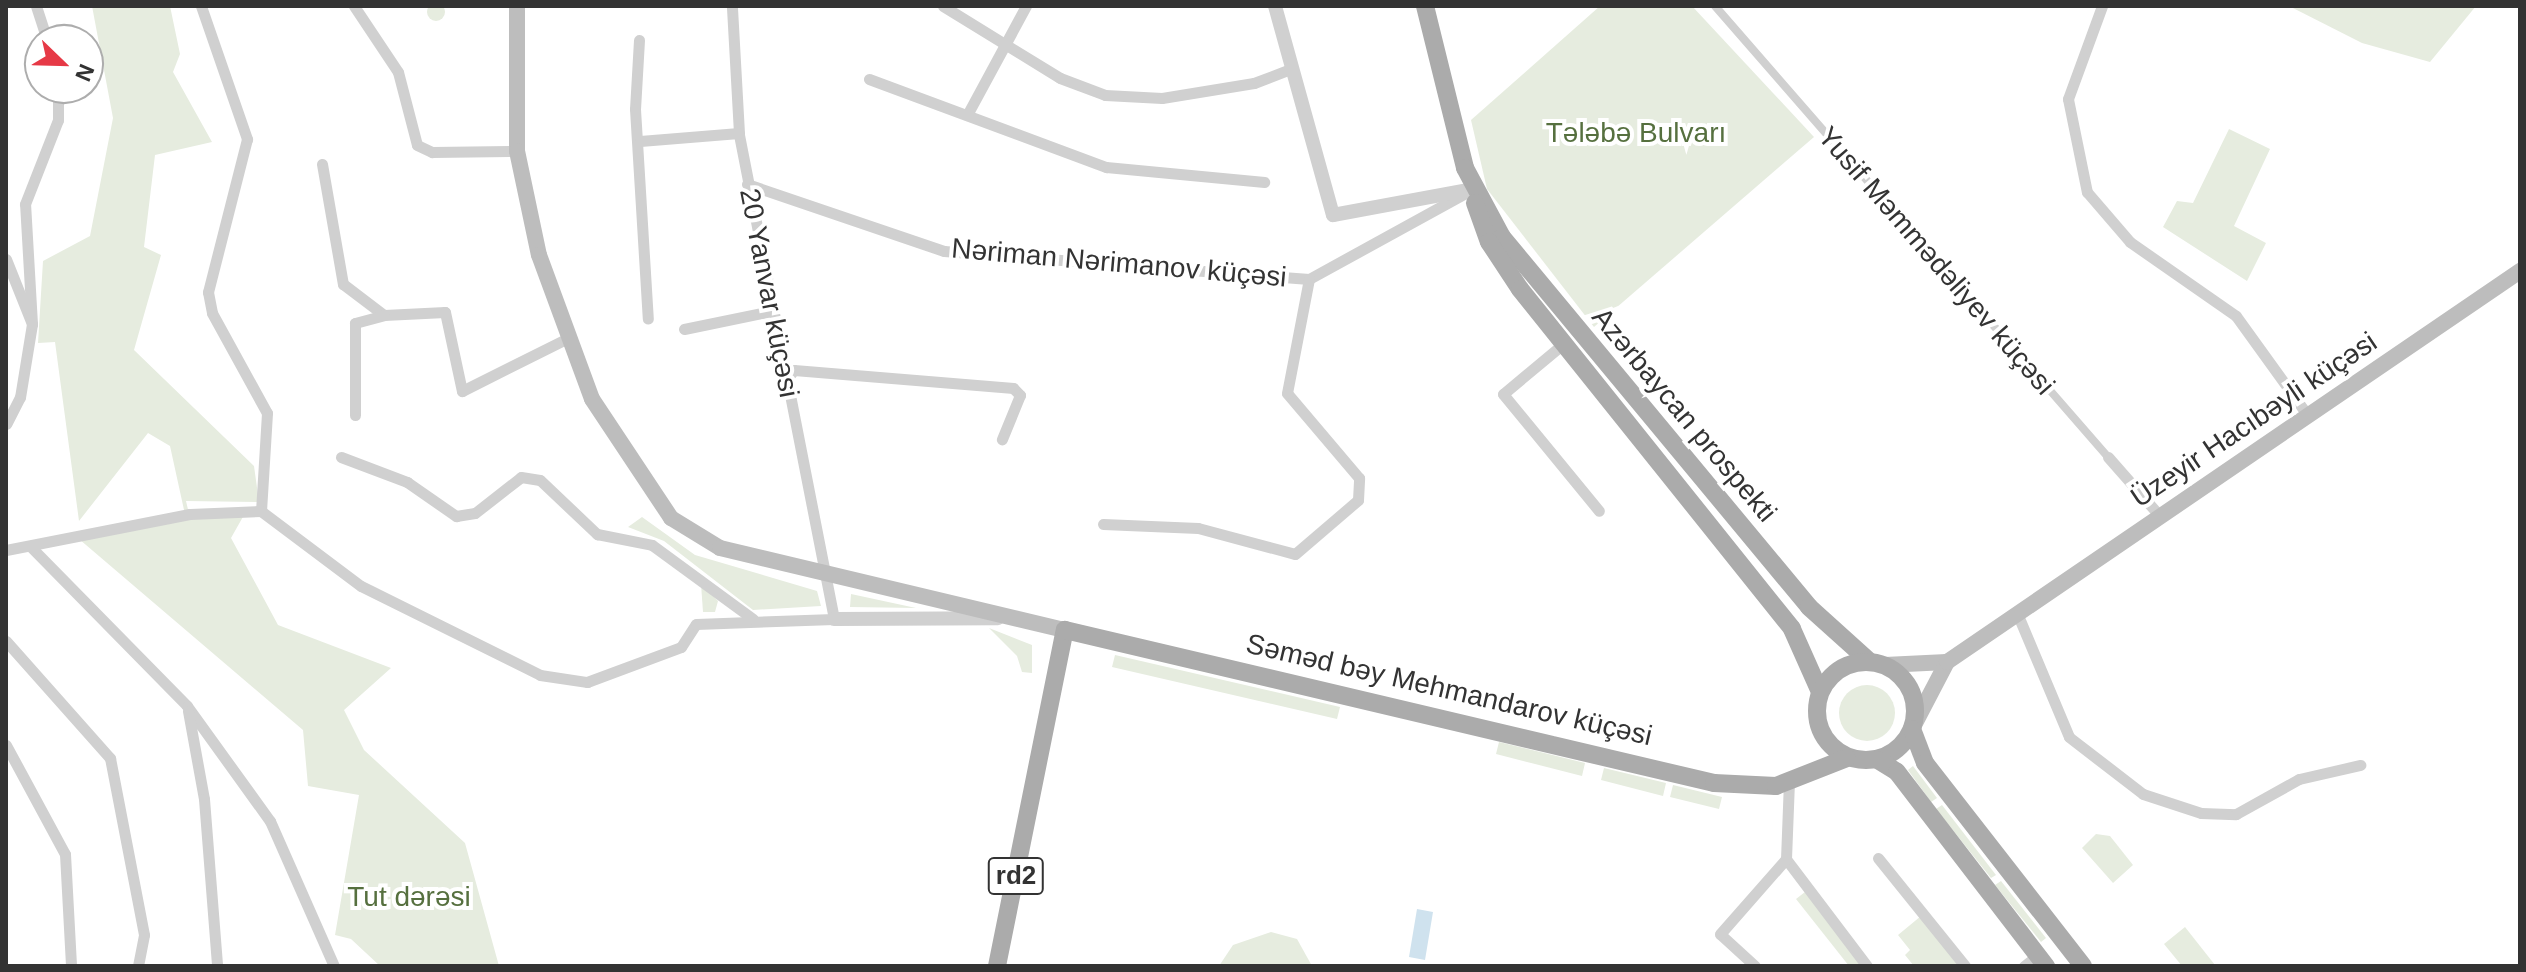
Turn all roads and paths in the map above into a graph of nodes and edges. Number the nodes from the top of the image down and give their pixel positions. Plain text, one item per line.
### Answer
1 (201, 6) edge
2 (354, 6) edge
3 (517, 6) edge
4 (732, 6) edge
5 (943, 6) edge
6 (1026, 6) edge
7 (1275, 6) edge
8 (1425, 6) edge
9 (1715, 6) edge
10 (2102, 6) edge
11 (639, 40) dead end
12 (1006, 46) junction
13 (1291, 69) junction
14 (869, 79) dead end
15 (58, 104) edge
16 (967, 115) junction
17 (739, 133) junction
18 (640, 141) junction
19 (517, 151) junction
20 (322, 164) dead end
21 (1264, 182) dead end
22 (747, 184) junction
23 (1473, 189) junction
24 (6, 259) edge
25 (2520, 271) edge
26 (1309, 279) junction
27 (772, 311) junction
28 (384, 315) junction
29 (648, 319) dead end
30 (32, 324) junction
31 (684, 329) dead end
32 (566, 339) junction
33 (1563, 344) junction
34 (785, 381) junction
35 (1620, 384) junction
36 (1604, 397) junction
37 (355, 415) dead end
38 (2308, 416) junction
39 (6, 424) edge
40 (1002, 439) dead end
41 (341, 457) dead end
42 (2108, 457) joint
43 (261, 511) junction
44 (1599, 511) dead end
45 (2159, 515) junction
46 (1103, 524) dead end
47 (30, 546) junction
48 (6, 550) edge
49 (829, 576) junction
50 (2017, 613) junction
51 (1009, 617) junction
52 (753, 619) junction
53 (834, 619) junction
54 (1065, 632) junction
55 (6, 641) edge
56 (1947, 662) junction
57 (1878, 664) junction
58 (1820, 692) junction
59 (187, 706) junction
60 (1912, 729) junction
61 (1823, 737) junction
62 (6, 745) edge
63 (1847, 758) junction
64 (1878, 760) junction
65 (2360, 765) dead end
66 (1797, 776) junction
67 (1878, 858) dead end
68 (1786, 859) junction
69 (2036, 963) edge
70 (71, 966) edge
71 (138, 966) edge
72 (217, 966) edge
73 (334, 966) edge
74 (997, 966) edge
75 (1755, 966) edge
76 (1867, 966) edge
77 (1965, 966) edge
78 (2083, 966) edge

1 - 43 street
2 - 19 street
3 - 19 main road
4 - 17 street, 20 Yanvar küçəsi
5 - 12 street
6 - 12 street
7 - 13 street
8 - 23 main road, Azərbaycan prospekti
9 - 42 street, Yusif Məmmədəliyev küçəsi
10 - 38 street
11 - 18 street
12 - 13 street
12 - 16 street
13 - 23 street
14 - 16 street
15 - 30 street
16 - 21 street
17 - 18 street
17 - 22 street, 20 Yanvar küçəsi
18 - 29 street
19 - 32 main road
20 - 28 street
22 - 26 street, Nəriman Nərimanov küçəsi
22 - 27 street, 20 Yanvar küçəsi
23 - 26 street, Nəriman Nərimanov küçəsi
23 - 33 main road, Azərbaycan prospekti
23 - 35 main road, Azərbaycan prospekti
24 - 30 street
25 - 38 main road, Üzeyir Hacıbəyli küçəsi
26 - 46 street, Nəriman Nərimanov küçəsi
27 - 31 street
27 - 34 street, 20 Yanvar küçəsi
28 - 32 street
28 - 37 street
30 - 39 street
32 - 49 main road, Səməd bəy Mehmandarov küçəsi
33 - 36 main road, Azərbaycan prospekti
33 - 44 street
34 - 40 street
34 - 49 street, 20 Yanvar küçəsi
35 - 36 main road
35 - 57 main road, Azərbaycan prospekti
36 - 58 main road, Azərbaycan prospekti
38 - 45 main road, Üzeyir Hacıbəyli küçəsi
41 - 52 street
42 - 45 street, Yusif Məmmədəliyev küçəsi
43 - 47 street
43 - 52 street
45 - 50 main road, Üzeyir Hacıbəyli küçəsi
47 - 48 street
47 - 59 street
49 - 51 main road, Səməd bəy Mehmandarov küçəsi
49 - 53 street, 20 Yanvar küçəsi
50 - 56 main road, Üzeyir Hacıbəyli küçəsi
50 - 65 street
51 - 53 street
51 - 54 main road, Səməd bəy Mehmandarov küçəsi
52 - 53 street
54 - 66 main road, Səməd bəy Mehmandarov küçəsi
54 - 74 main road, rd2
55 - 71 street
56 - 57 main road
56 - 60 main road
57 - 58 main road
57 - 60 main road
58 - 61 main road
59 - 72 street
59 - 73 street
60 - 64 main road
60 - 78 main road
61 - 63 main road
61 - 66 main road
62 - 70 street
63 - 64 main road
63 - 66 main road, Səməd bəy Mehmandarov küçəsi
64 - 69 main road
66 - 68 street
67 - 77 street
68 - 75 street
68 - 76 street

